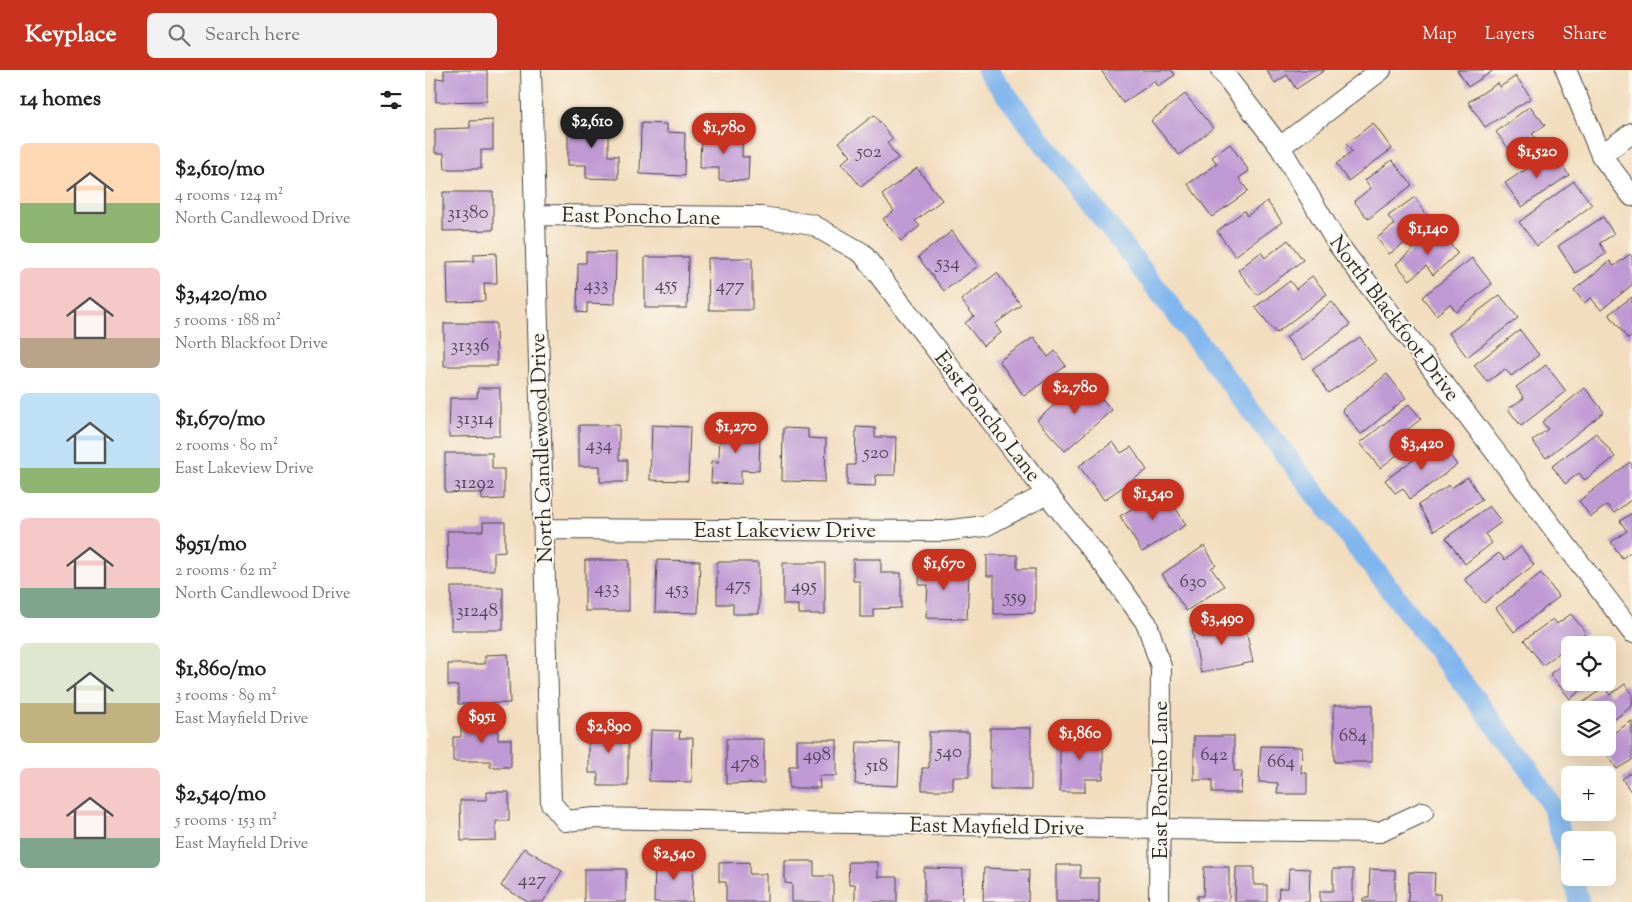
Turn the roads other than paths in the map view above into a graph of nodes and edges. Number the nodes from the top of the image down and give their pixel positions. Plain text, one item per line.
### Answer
1 (531, 70) edge
2 (1221, 70) edge
3 (1381, 70) edge
4 (1566, 70) edge
5 (1632, 133) edge
6 (1280, 147) junction
7 (1601, 156) junction
8 (1632, 196) edge
9 (534, 214) junction
10 (1047, 494) junction
11 (544, 529) junction
12 (1632, 632) edge
13 (1423, 812) dead end
14 (566, 821) joint
15 (1160, 829) junction
16 (1159, 902) edge

1 - 9 street, North Candlewood Drive
2 - 6 street, North Blackfoot Drive
3 - 6 street
4 - 7 street
5 - 7 street
6 - 12 street, North Blackfoot Drive
7 - 8 street
9 - 10 street, East Poncho Lane
9 - 11 street, North Candlewood Drive
10 - 11 street, East Lakeview Drive
10 - 15 street, East Poncho Lane
11 - 14 street, North Candlewood Drive
13 - 15 street, East Mayfield Drive
14 - 15 street, East Mayfield Drive
15 - 16 street, East Poncho Lane

